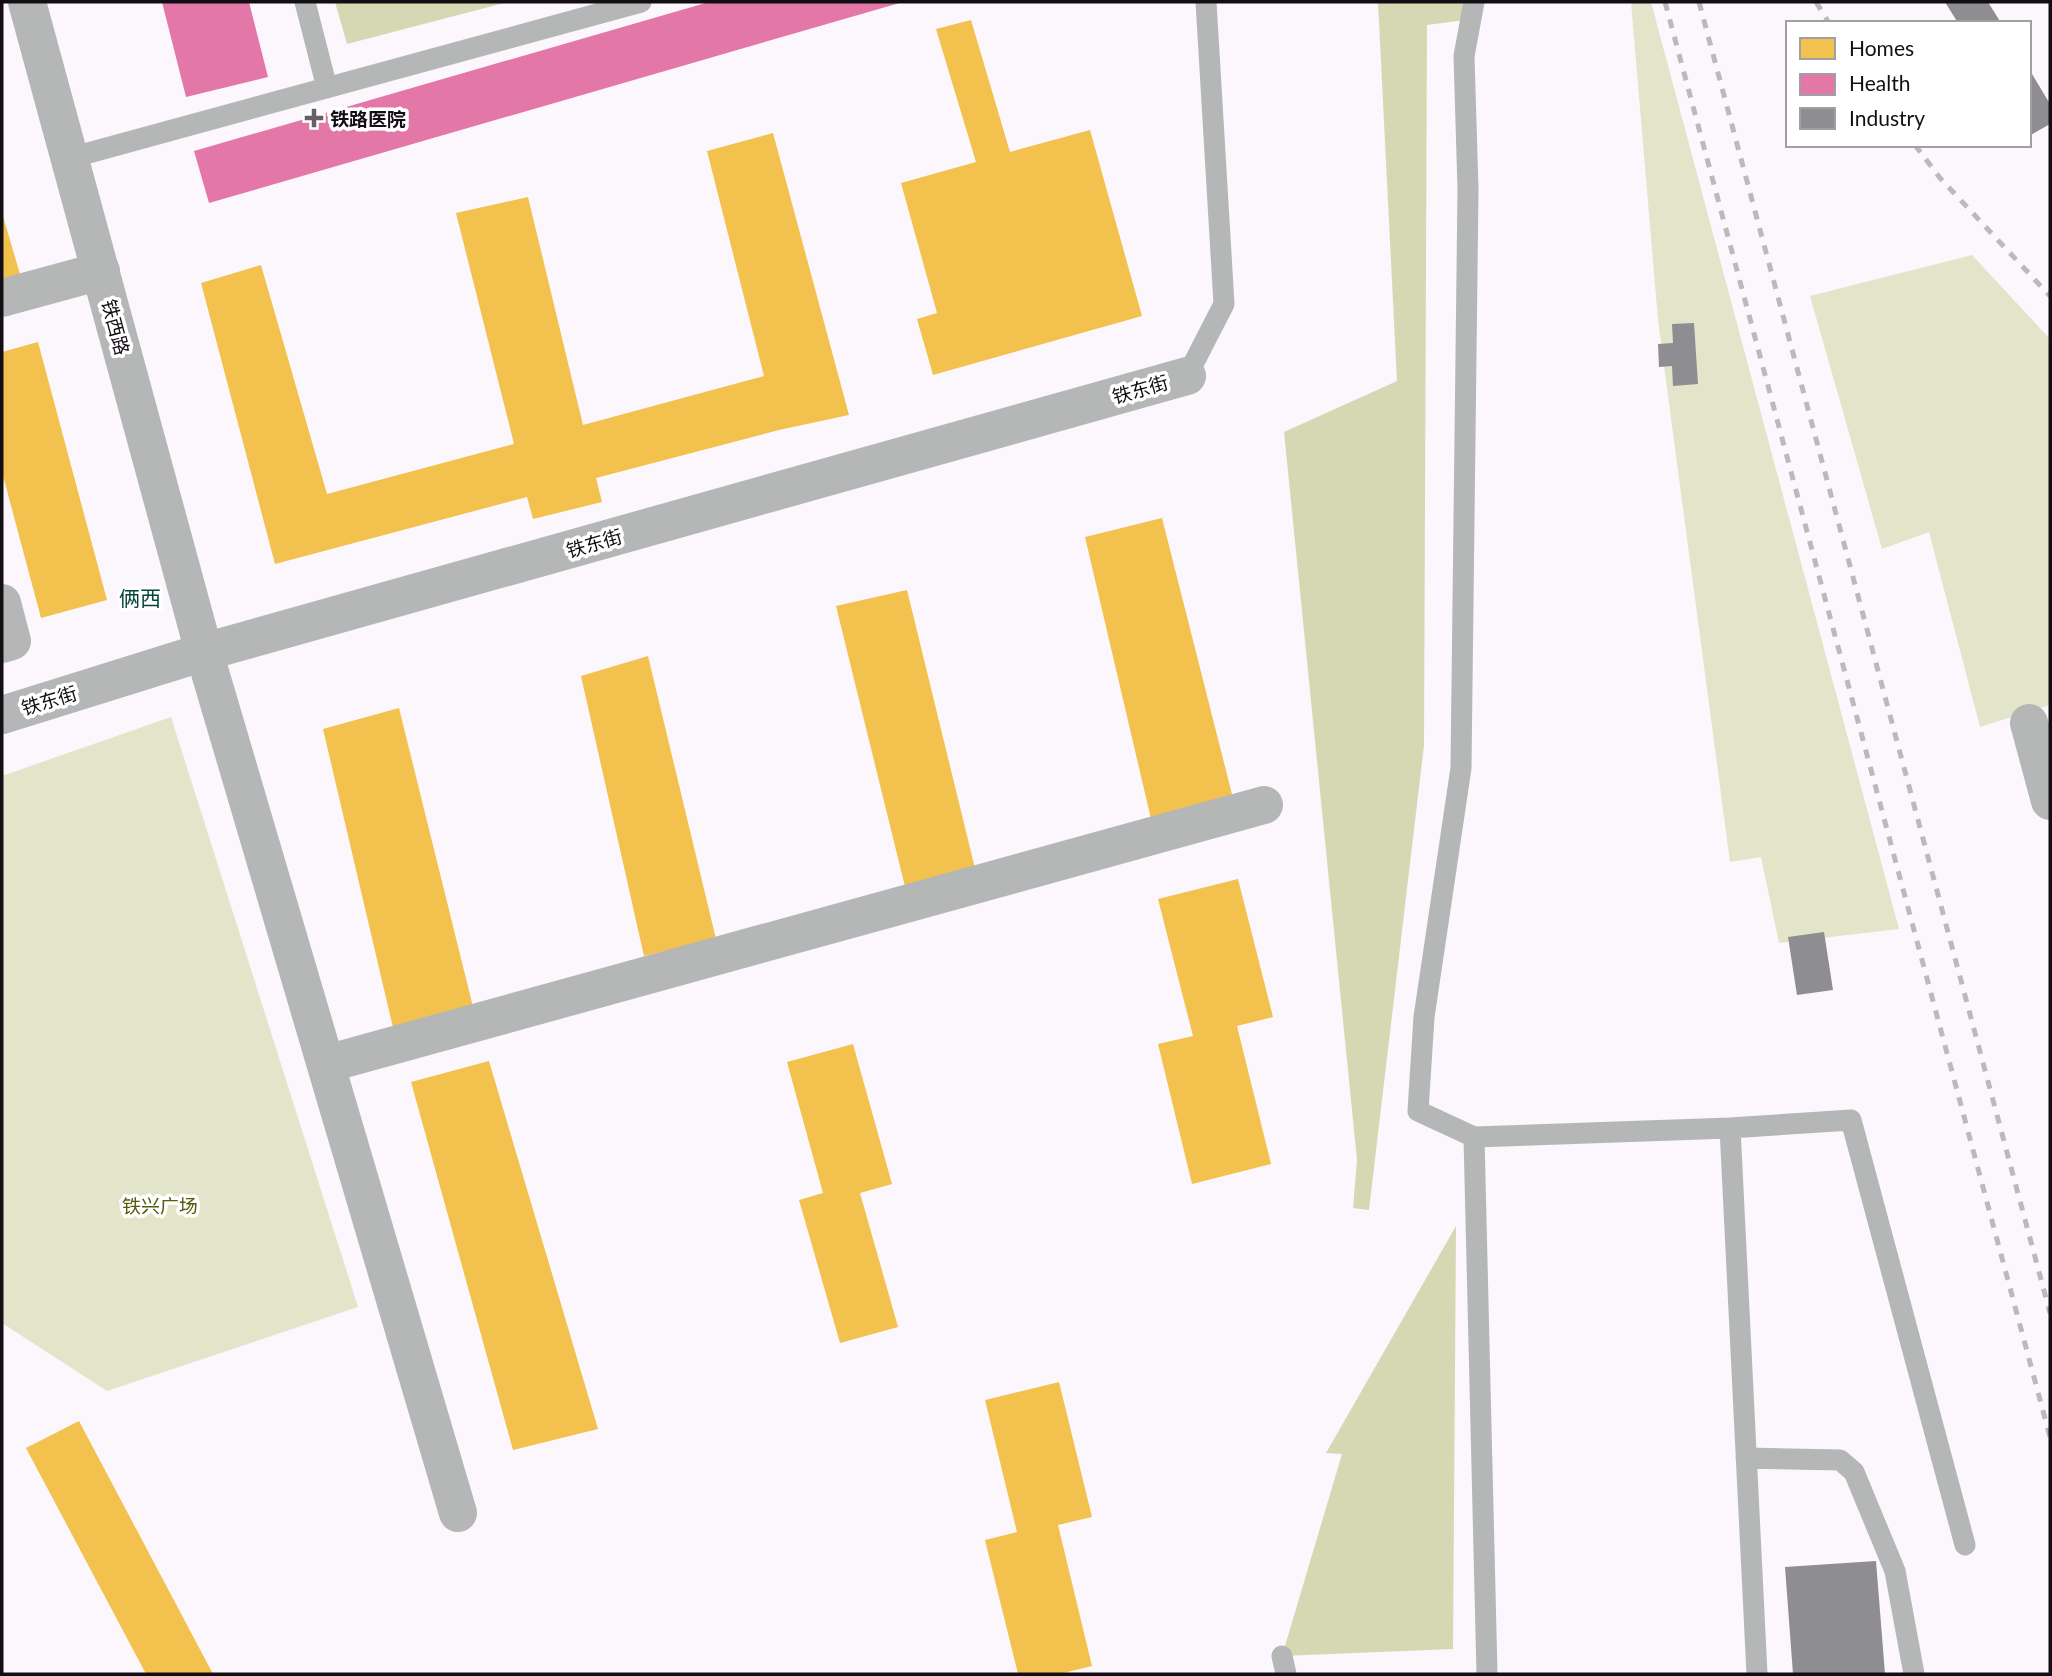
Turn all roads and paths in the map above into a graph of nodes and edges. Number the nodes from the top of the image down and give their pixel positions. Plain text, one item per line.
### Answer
1 (27, 2) edge
2 (305, 2) edge
3 (641, 2) edge
4 (1206, 2) edge
5 (1474, 2) edge
6 (327, 88) junction
7 (70, 158) junction
8 (101, 271) junction
9 (2, 298) edge
10 (1187, 376) joint
11 (2, 604) edge
12 (2, 644) edge
13 (204, 652) junction
14 (2, 715) edge
15 (2029, 723) dead end
16 (2050, 801) edge
17 (1264, 805) dead end
18 (326, 1064) junction
19 (1730, 1128) junction
20 (1474, 1137) junction
21 (1745, 1458) junction
22 (458, 1513) dead end
23 (1965, 1545) dead end
24 (1487, 1674) edge
25 (1757, 1674) edge
26 (1914, 1674) edge

1 - 7 street, 铁西路
2 - 6 lane
3 - 6 lane
4 - 10 lane
5 - 20 lane
6 - 7 lane
7 - 8 street, 铁西路
8 - 9 street
8 - 13 street, 铁西路
10 - 13 street, 铁东街
11 - 12 street
13 - 14 street, 铁东街
13 - 18 street, 铁西路
15 - 16 street
17 - 18 street
18 - 22 street, 铁西路
19 - 20 lane
19 - 21 lane
19 - 23 lane
20 - 24 lane
21 - 25 lane
21 - 26 lane

